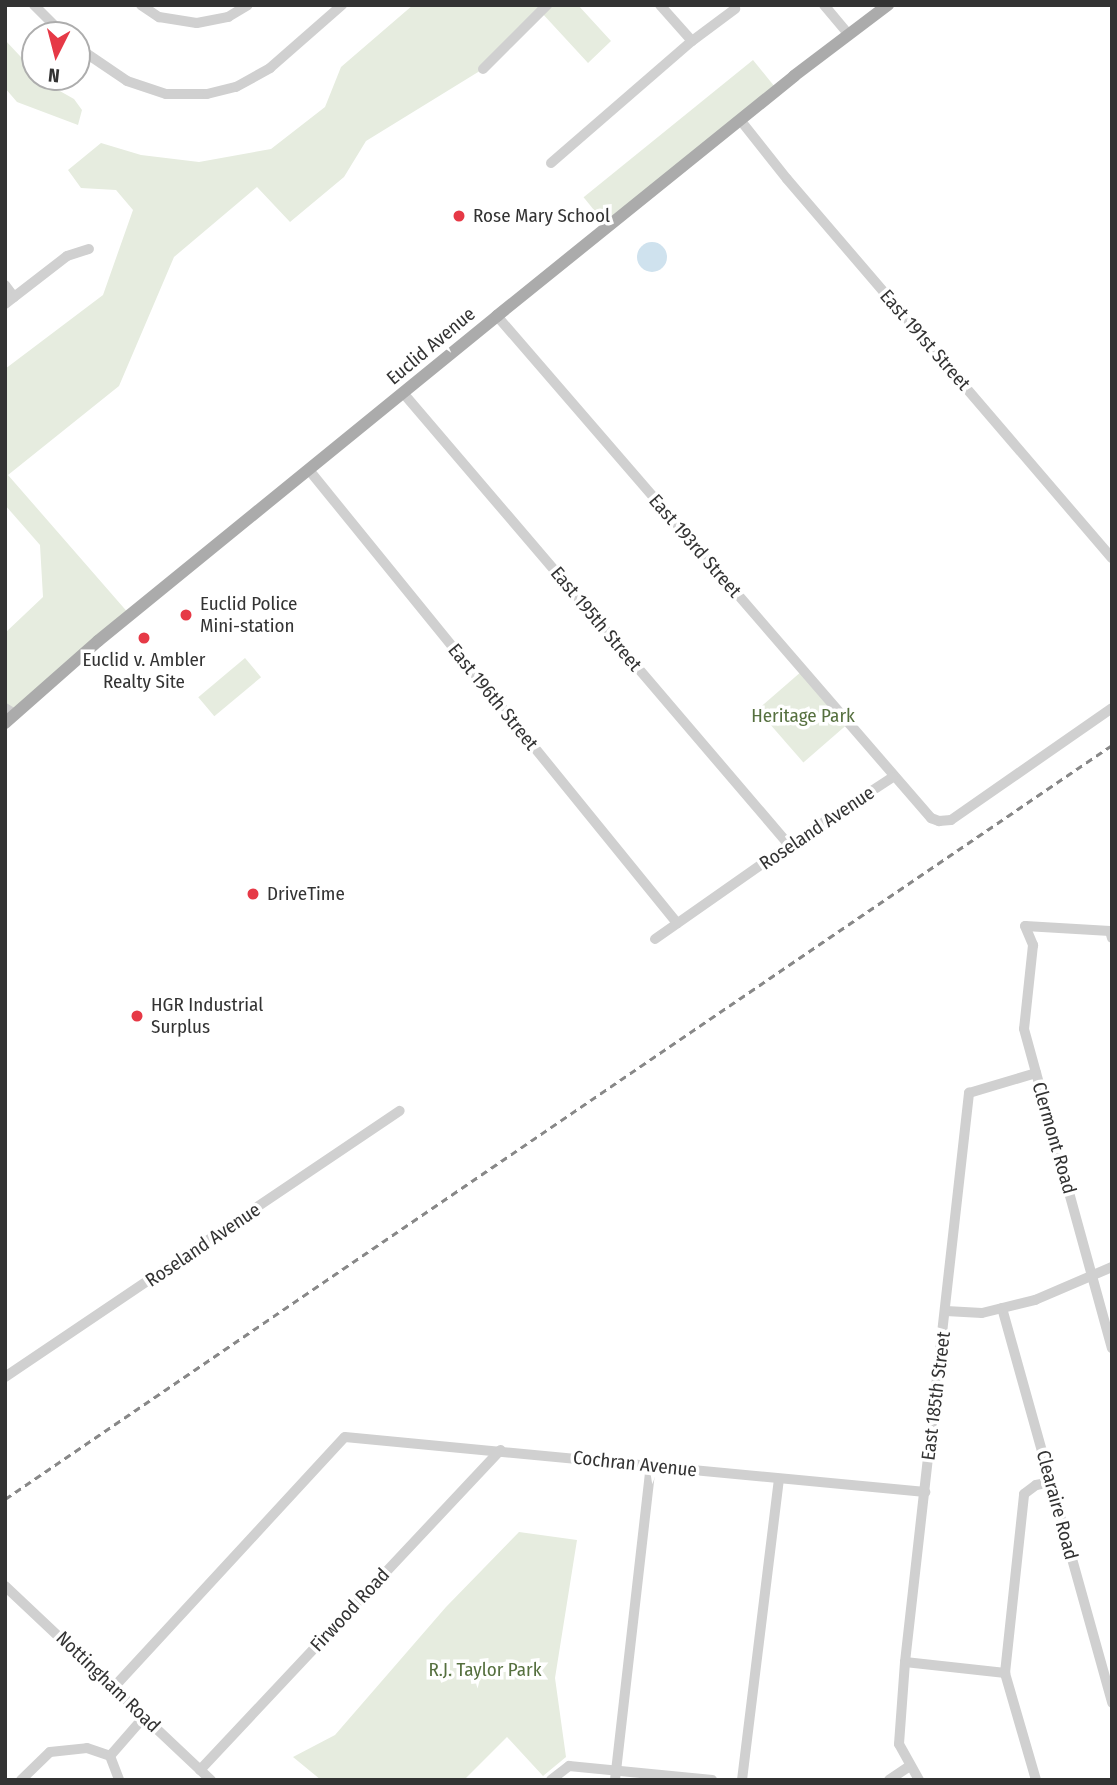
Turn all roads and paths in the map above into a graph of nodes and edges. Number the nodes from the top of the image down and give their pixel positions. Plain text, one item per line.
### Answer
1 (34, 5) edge
2 (141, 5) edge
3 (248, 5) edge
4 (342, 5) edge
5 (547, 5) edge
6 (660, 5) edge
7 (824, 5) edge
8 (888, 5) edge
9 (735, 9) dead end
10 (50, 21) edge
11 (848, 34) junction
12 (692, 41) junction
13 (91, 56) edge
14 (483, 69) dead end
15 (741, 121) junction
16 (551, 163) dead end
17 (89, 249) dead end
18 (5, 285) edge
19 (10, 301) edge
20 (497, 316) junction
21 (404, 394) junction
22 (309, 470) junction
23 (1112, 558) edge
24 (1112, 708) edge
25 (8, 715) edge
26 (893, 777) junction
27 (789, 845) junction
28 (677, 923) junction
29 (1112, 938) edge
30 (655, 939) dead end
31 (1035, 1073) junction
32 (400, 1111) dead end
33 (1112, 1267) edge
34 (1093, 1276) junction
35 (1002, 1308) junction
36 (946, 1311) junction
37 (1112, 1348) edge
38 (5, 1377) edge
39 (500, 1450) junction
40 (651, 1466) junction
41 (779, 1479) junction
42 (1051, 1482) junction
43 (925, 1492) junction
44 (5, 1586) edge
45 (905, 1662) junction
46 (1005, 1673) junction
47 (114, 1687) junction
48 (1112, 1703) edge
49 (144, 1717) junction
50 (110, 1756) junction
51 (910, 1766) junction
52 (200, 1770) junction
53 (615, 1775) edge
54 (21, 1780) edge
55 (120, 1780) edge
56 (211, 1780) edge
57 (551, 1780) edge
58 (712, 1780) edge
59 (742, 1780) edge
60 (890, 1780) edge
61 (919, 1780) edge
62 (1035, 1780) edge

1 - 10 street
2 - 3 street
4 - 13 street
5 - 14 street
6 - 12 street
7 - 11 street
8 - 11 main road, Euclid Avenue
9 - 12 street
11 - 15 main road, Euclid Avenue
12 - 16 street
15 - 20 main road, Euclid Avenue
15 - 23 street, East 191st Street
17 - 19 street
18 - 19 street
20 - 21 main road, Euclid Avenue
20 - 26 street, East 193rd Street
21 - 22 main road, Euclid Avenue
21 - 27 street, East 195th Street
22 - 25 main road, Euclid Avenue
22 - 28 street, East 196th Street
24 - 26 street, Roseland Avenue
26 - 27 street, Roseland Avenue
27 - 28 street, Roseland Avenue
28 - 30 street, Roseland Avenue
29 - 31 street, Clermont Road
31 - 34 street, Clermont Road
31 - 36 street, East 185th Street
32 - 38 street, Roseland Avenue
33 - 34 street
34 - 35 street
34 - 37 street, Clermont Road
35 - 36 street
35 - 42 street, Clearaire Road
36 - 43 street, East 185th Street
39 - 40 street, Cochran Avenue
39 - 47 street, Cochran Avenue
39 - 52 street, Firwood Road
40 - 41 street, Cochran Avenue
40 - 53 street
41 - 43 street, Cochran Avenue
41 - 59 street
42 - 46 street
42 - 48 street, Clearaire Road
43 - 45 street, East 185th Street
44 - 47 street, Nottingham Road
45 - 46 street
45 - 51 street, East 185th Street
46 - 62 street
47 - 49 street, Nottingham Road
49 - 50 street
49 - 52 street, Nottingham Road
50 - 54 street
50 - 55 street
51 - 60 street
51 - 61 street, East 185th Street
52 - 56 street, Nottingham Road
53 - 57 street
53 - 58 street

